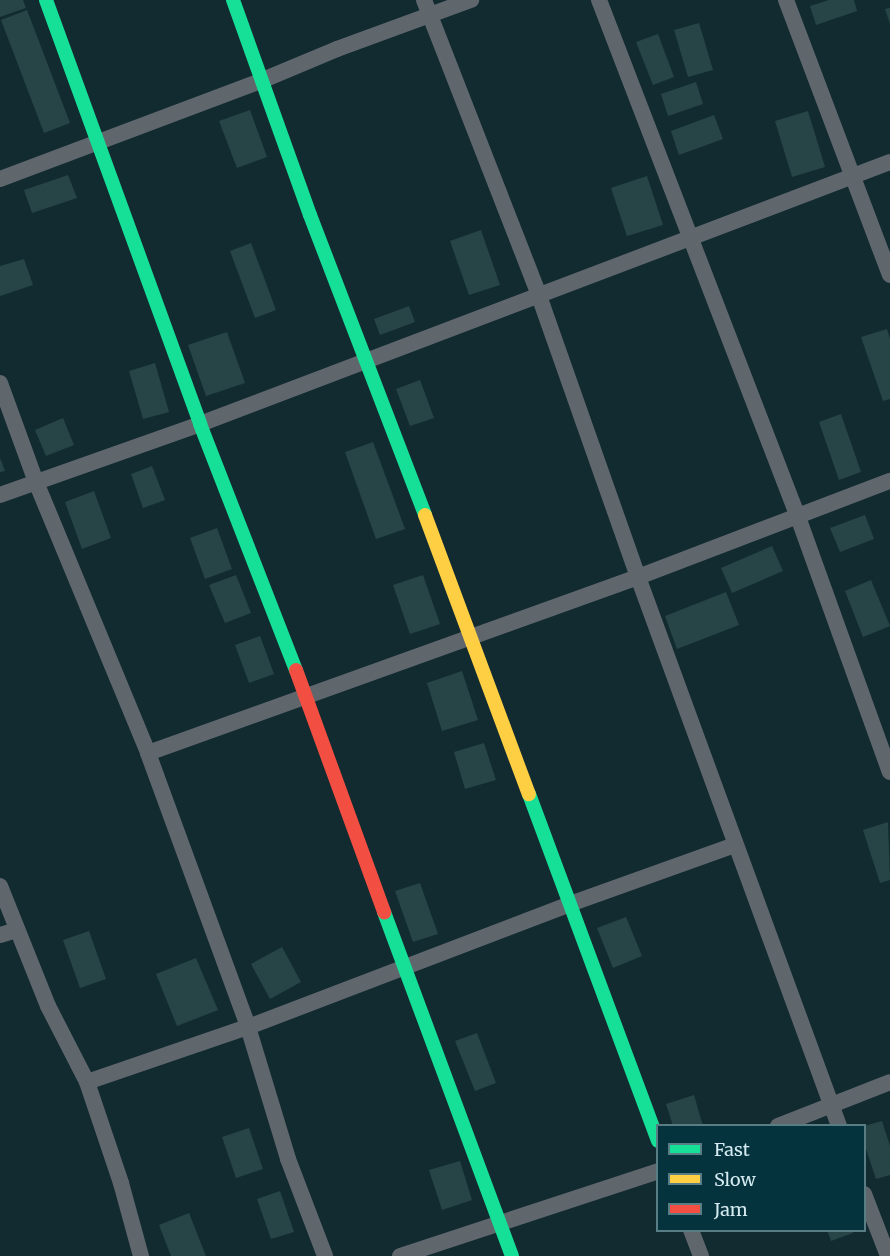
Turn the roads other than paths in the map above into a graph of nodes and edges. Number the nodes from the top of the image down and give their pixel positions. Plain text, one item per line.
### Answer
1 (46, 0) edge
2 (233, 0) edge
3 (471, 0) edge
4 (598, 0) edge
5 (786, 0) edge
6 (427, 8) edge
7 (262, 80) junction
8 (96, 142) junction
9 (890, 162) edge
10 (853, 176) junction
11 (0, 179) edge
12 (690, 237) junction
13 (890, 275) edge
14 (538, 293) junction
15 (365, 359) junction
16 (0, 383) edge
17 (200, 424) junction
18 (890, 481) edge
19 (36, 482) junction
20 (0, 495) edge
21 (798, 517) junction
22 (638, 577) junction
23 (471, 636) junction
24 (306, 695) junction
25 (148, 753) junction
26 (890, 772) edge
27 (735, 845) junction
28 (0, 886) edge
29 (570, 904) junction
30 (8, 932) edge
31 (404, 968) junction
32 (248, 1028) junction
33 (87, 1082) junction
34 (890, 1082) edge
35 (831, 1105) junction
36 (781, 1124) edge
37 (839, 1124) edge
38 (656, 1138) edge
39 (656, 1172) edge
40 (866, 1199) edge
41 (499, 1223) junction
42 (692, 1232) edge
43 (141, 1256) edge
44 (325, 1256) edge
45 (400, 1256) edge
46 (512, 1256) edge
47 (701, 1256) edge
48 (888, 1256) edge

1 - 8 street
2 - 7 street
3 - 6 street
4 - 12 street
5 - 10 street
6 - 7 street
6 - 14 street
7 - 8 street
7 - 15 street
8 - 11 street
8 - 17 street
9 - 10 street
10 - 12 street
10 - 13 street
12 - 14 street
12 - 21 street
14 - 15 street
14 - 22 street
15 - 17 street
15 - 23 street
16 - 19 street
17 - 19 street
17 - 24 street
18 - 21 street
19 - 20 street
19 - 25 street
21 - 22 street
21 - 26 street
22 - 23 street
22 - 27 street
23 - 24 street
23 - 29 street
24 - 25 street
24 - 31 street
25 - 32 street
27 - 29 street
27 - 35 street
28 - 30 street
29 - 31 street
29 - 38 street
30 - 33 street
31 - 32 street
31 - 41 street
32 - 33 street
32 - 44 street
33 - 43 street
34 - 35 street
35 - 36 street
35 - 37 street
39 - 41 street
40 - 48 street
41 - 45 street
41 - 46 street
42 - 47 street

